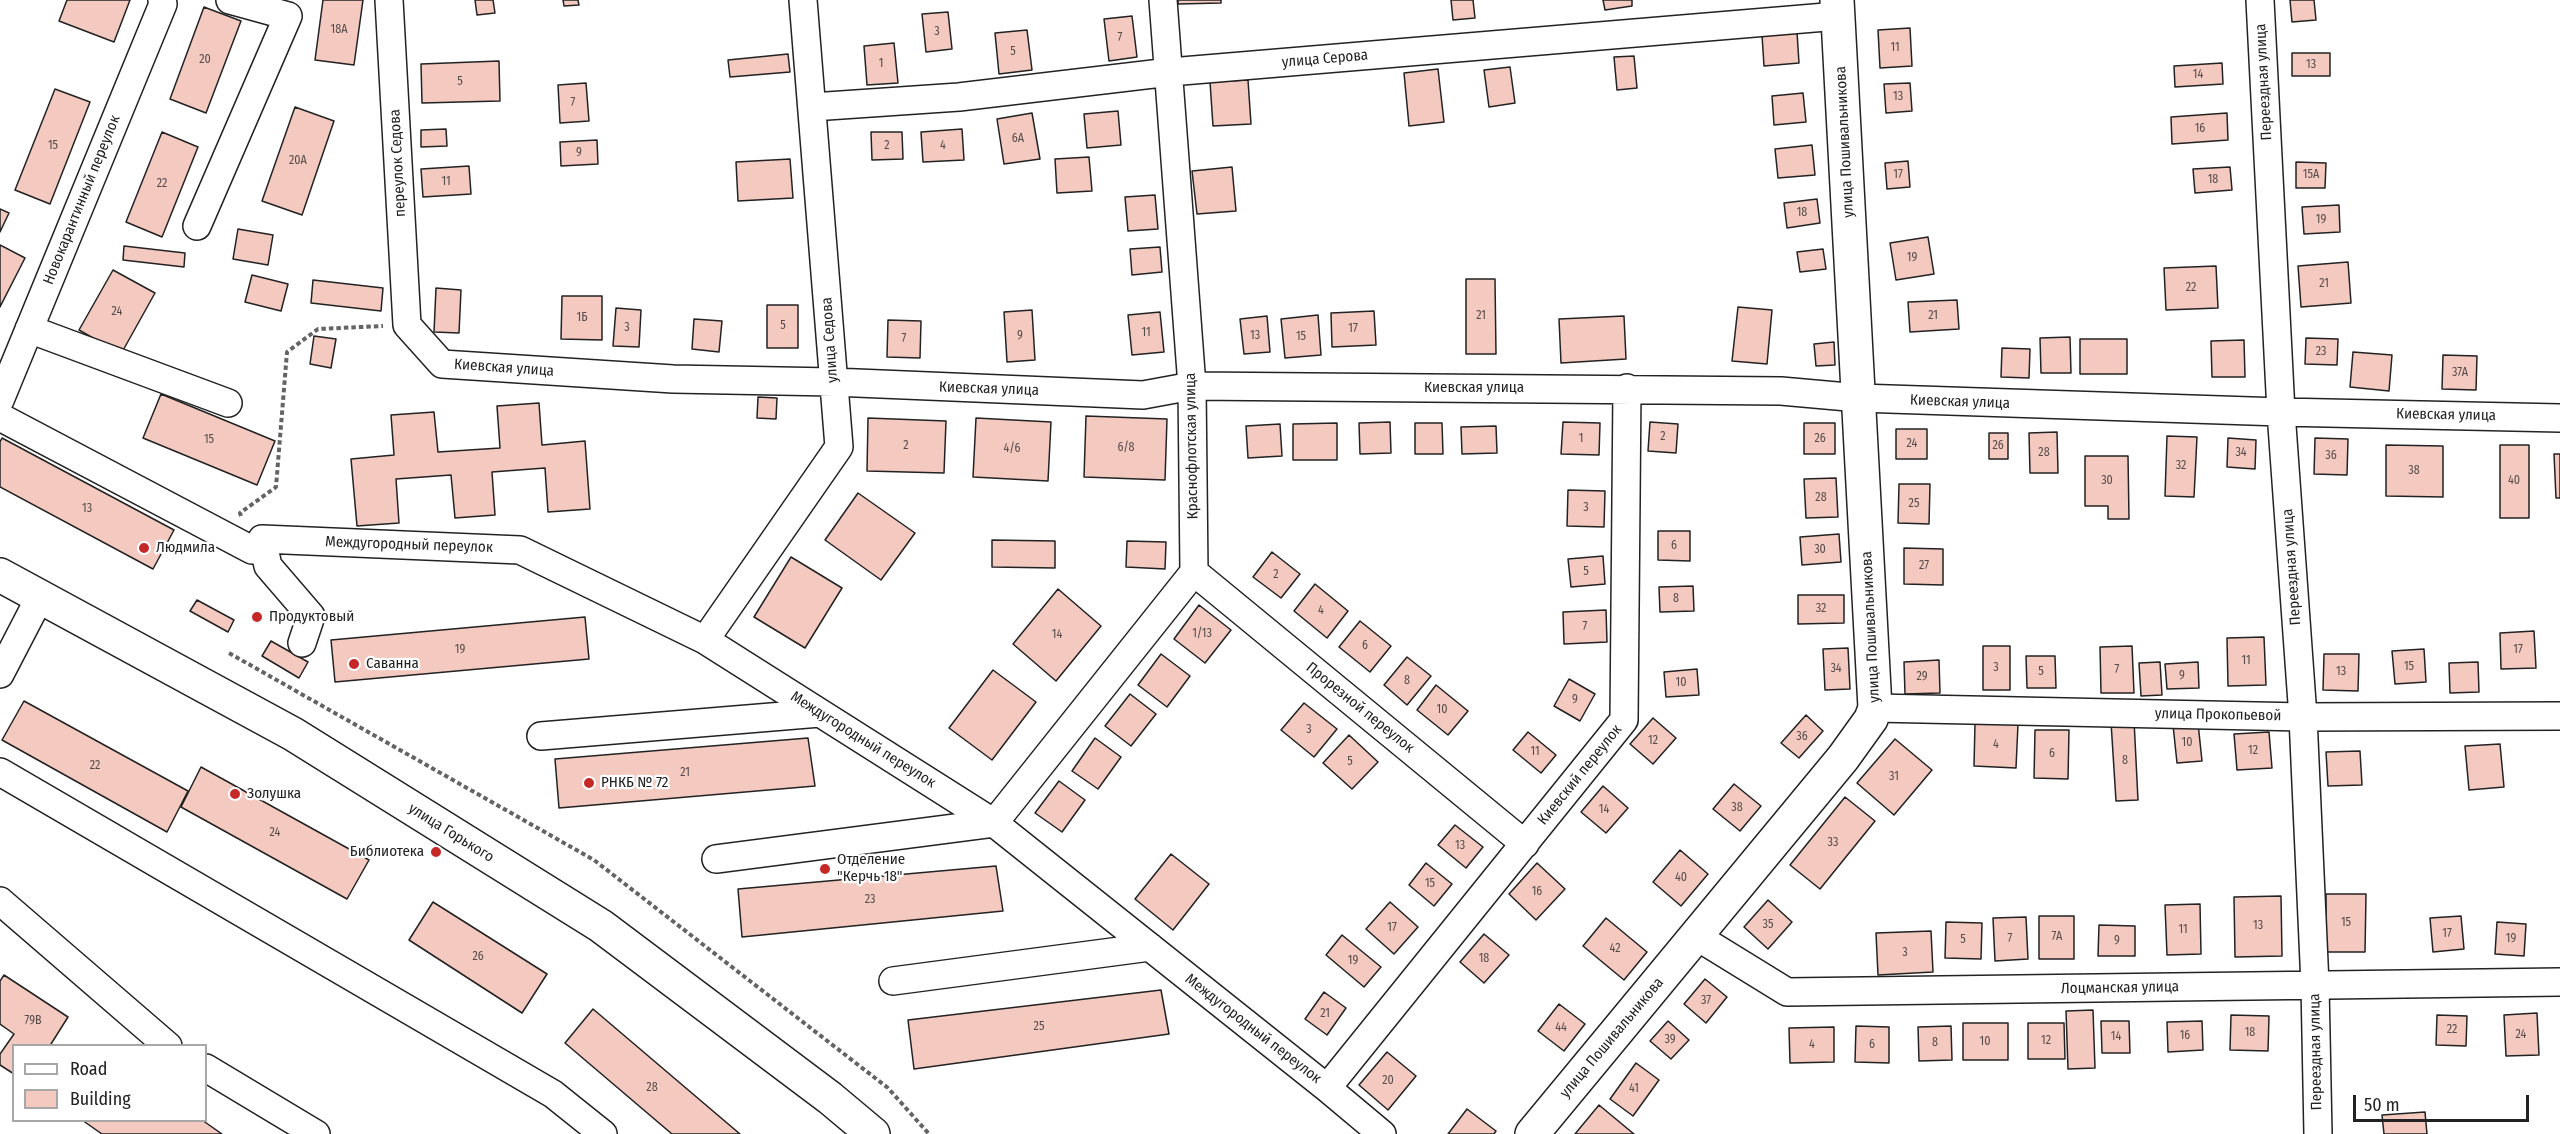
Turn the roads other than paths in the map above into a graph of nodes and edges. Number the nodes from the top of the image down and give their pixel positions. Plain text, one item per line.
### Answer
1 (162, 0) edge
2 (230, 0) edge
3 (389, 0) edge
4 (803, 0) edge
5 (1163, 0) edge
6 (2260, 0) edge
7 (287, 8) edge
8 (1838, 8) edge
9 (1170, 72) junction
10 (812, 107) junction
11 (197, 226) dead end
12 (407, 325) joint
13 (29, 329) junction
14 (833, 382) junction
15 (1192, 386) junction
16 (1627, 388) junction
17 (1859, 398) junction
18 (0, 400) edge
19 (228, 403) dead end
20 (2281, 412) junction
21 (0, 417) edge
22 (2560, 418) edge
23 (257, 545) junction
24 (1194, 572) junction
25 (0, 575) edge
26 (41, 595) junction
27 (705, 640) junction
28 (302, 643) dead end
29 (0, 674) edge
30 (1875, 708) junction
31 (820, 713) junction
32 (2560, 716) edge
33 (2303, 717) junction
34 (541, 736) dead end
35 (0, 772) edge
36 (994, 823) junction
37 (1525, 844) junction
38 (716, 859) dead end
39 (0, 901) edge
40 (1696, 936) junction
41 (1150, 947) junction
42 (893, 981) dead end
43 (2560, 982) edge
44 (2315, 985) junction
45 (166, 1044) edge
46 (207, 1069) edge
47 (1327, 1088) junction
48 (591, 1131) edge
49 (316, 1134) edge
50 (873, 1134) edge
51 (1382, 1134) edge
52 (1532, 1134) edge
53 (2318, 1134) edge

1 - 13 lane, Новокарантинный переулок
2 - 7 lane
3 - 12 lane, переулок Седова
4 - 10 lane, улица Седова
5 - 9 lane, Краснофлотская улица
6 - 20 lane, Переездная улица
7 - 11 lane
8 - 9 lane, улица Серова
8 - 17 main road, улица Пошивальникова
9 - 10 lane, улица Серова
9 - 15 lane, Краснофлотская улица
10 - 14 lane, улица Седова
12 - 14 lane, Киевская улица
13 - 18 lane, Новокарантинный переулок
13 - 19 lane
14 - 15 lane, Киевская улица
14 - 27 lane, улица Седова
15 - 16 lane, Киевская улица
15 - 24 lane, Краснофлотская улица
16 - 17 lane, Киевская улица
16 - 37 lane, Киевский переулок
17 - 20 lane, Киевская улица
17 - 30 main road, улица Пошивальникова
20 - 22 lane, Киевская улица
20 - 33 lane, Переездная улица
21 - 23 lane, Междугородный переулок
23 - 27 lane, Междугородный переулок
23 - 28 lane
24 - 36 lane
24 - 37 lane, Прорезной переулок
25 - 26 main road, улица Горького
26 - 29 lane
26 - 50 main road, улица Горького
27 - 31 lane, Междугородный переулок
30 - 33 lane, улица Прокопьевой
30 - 40 main road, улица Пошивальникова
31 - 34 lane
31 - 36 lane, Междугородный переулок
32 - 33 lane, улица Прокопьевой
33 - 44 lane, Переездная улица
35 - 48 lane
36 - 38 lane
36 - 41 lane, Междугородный переулок
37 - 47 lane, Киевский переулок
39 - 45 lane
40 - 44 lane, Лоцманская улица
40 - 52 main road, улица Пошивальникова
41 - 42 lane
41 - 47 lane, Междугородный переулок
43 - 44 lane, Лоцманская улица
44 - 53 lane, Переездная улица
46 - 49 lane
47 - 51 lane, Междугородный переулок

